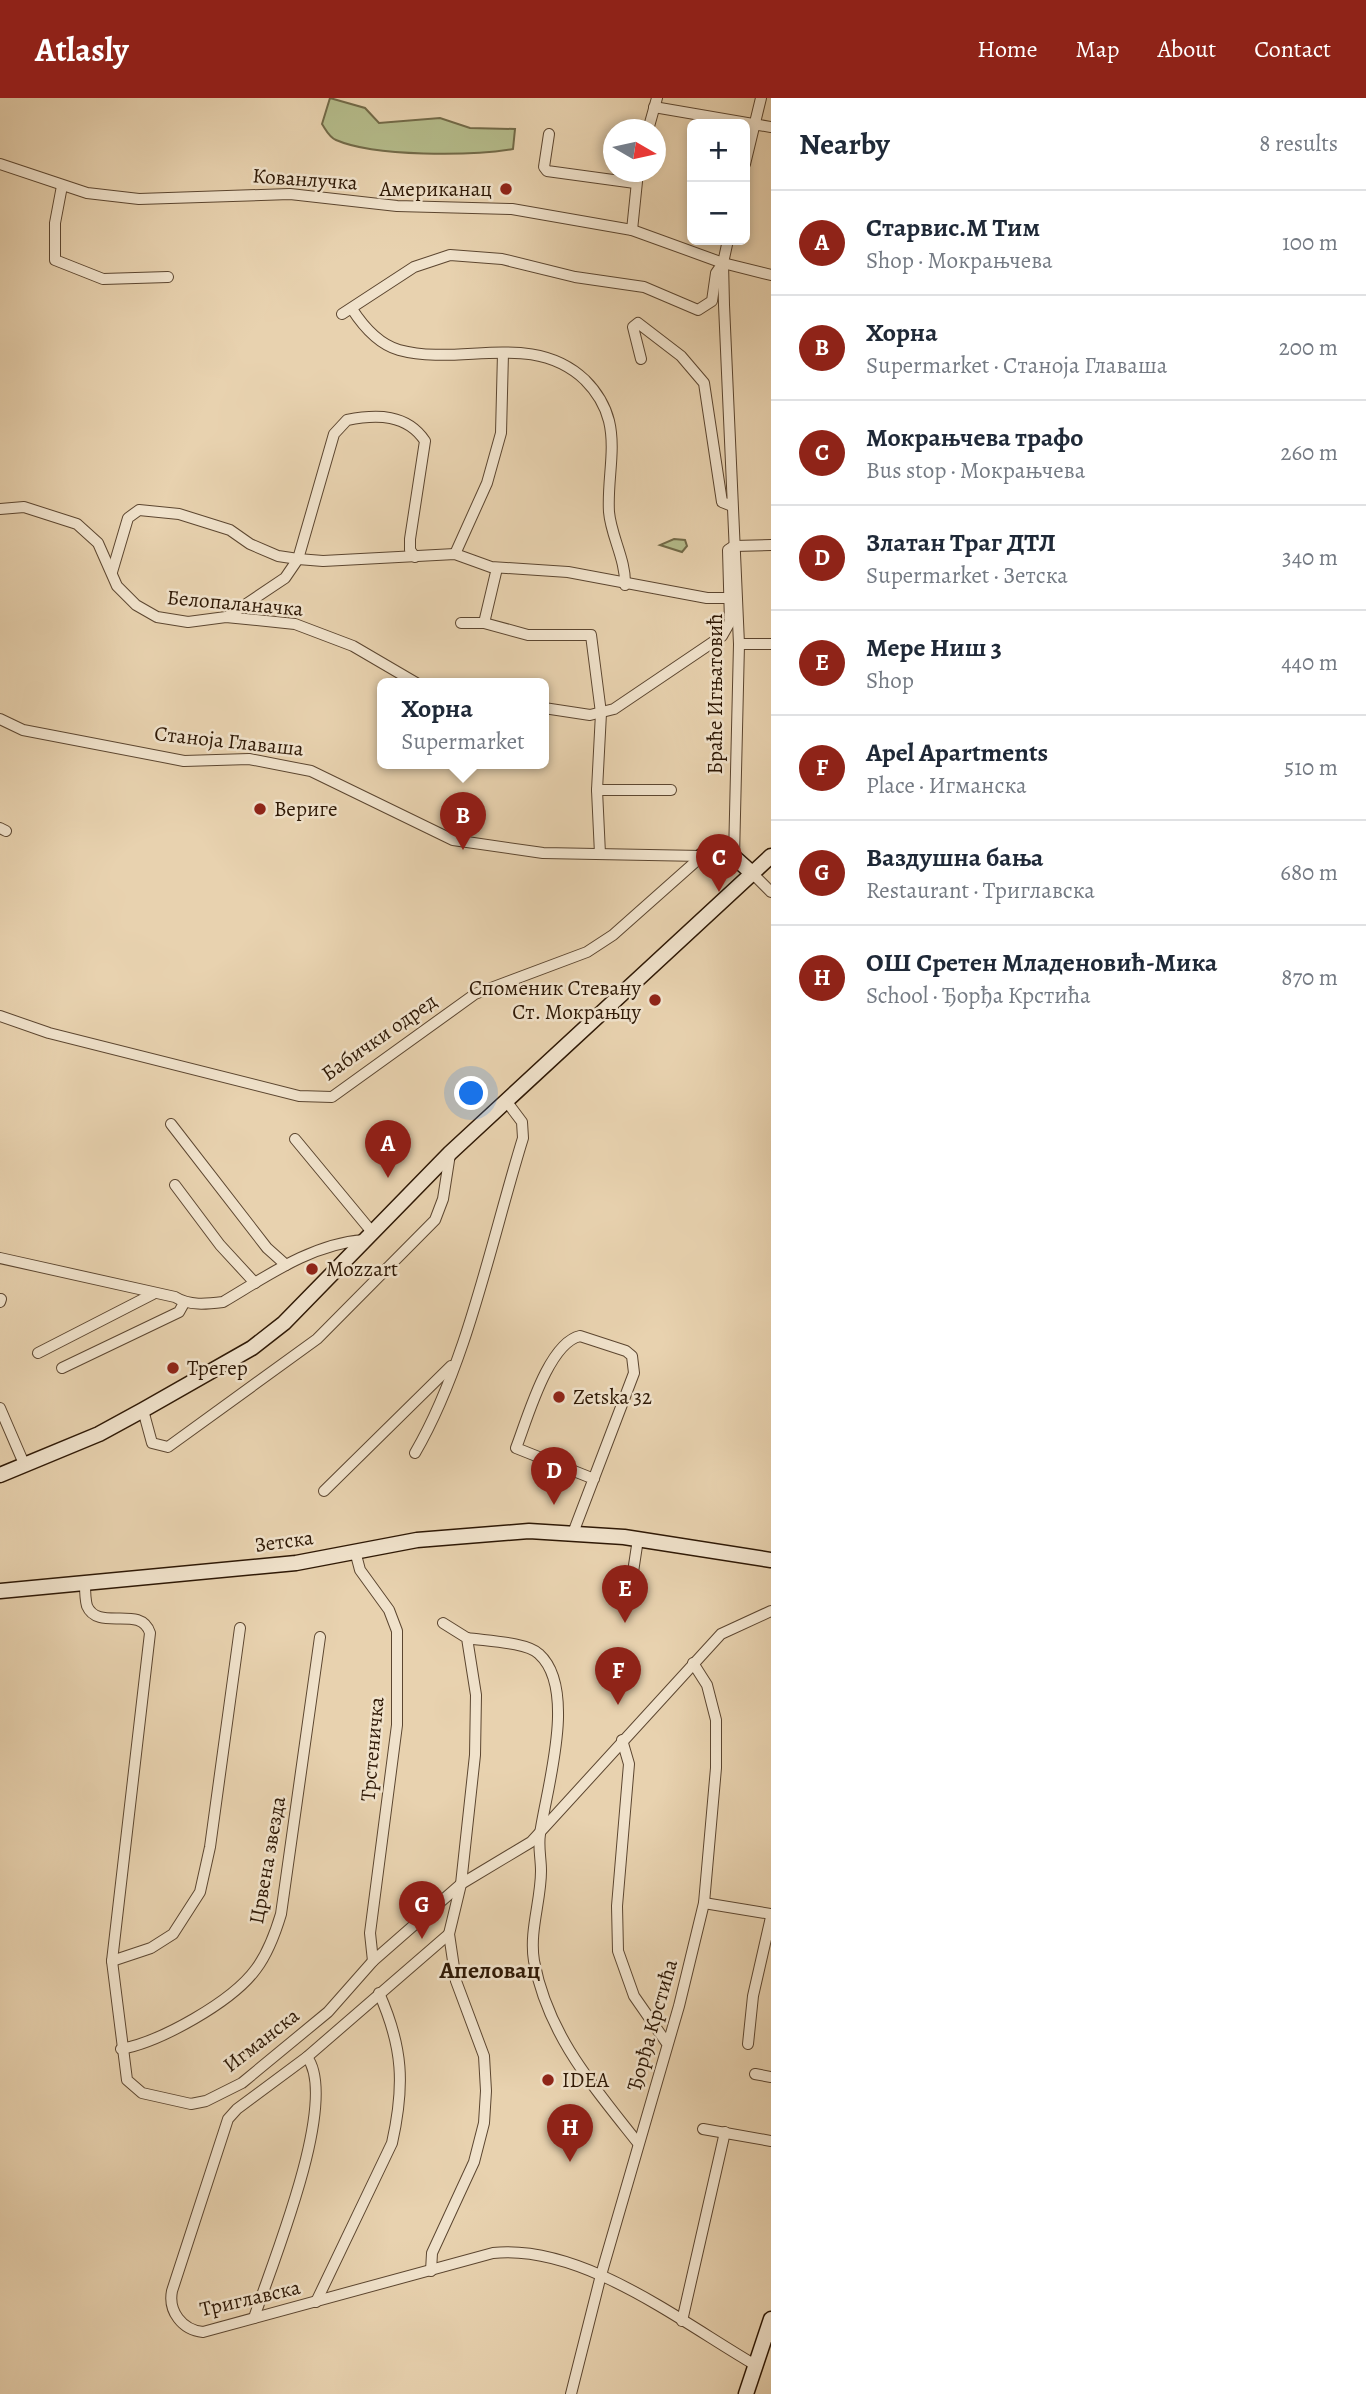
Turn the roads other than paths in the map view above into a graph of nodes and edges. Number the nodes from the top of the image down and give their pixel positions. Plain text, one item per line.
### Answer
1 (761, 98) edge
2 (656, 102) edge
3 (651, 119) edge
4 (754, 123) junction
5 (771, 127) edge
6 (548, 134) dead end
7 (750, 141) edge
8 (0, 164) edge
9 (635, 183) joint
10 (62, 186) junction
11 (632, 230) junction
12 (727, 245) edge
13 (723, 262) junction
14 (771, 275) edge
15 (168, 277) dead end
16 (503, 353) junction
17 (641, 359) dead end
18 (732, 506) junction
19 (0, 509) edge
20 (771, 545) edge
21 (734, 546) junction
22 (455, 554) junction
23 (415, 557) junction
24 (298, 559) junction
25 (497, 568) junction
26 (112, 572) junction
27 (625, 585) junction
28 (728, 598) junction
29 (226, 617) junction
30 (461, 623) dead end
31 (484, 624) junction
32 (739, 644) junction
33 (771, 644) edge
34 (408, 678) edge
35 (549, 709) edge
36 (601, 713) junction
37 (0, 719) edge
38 (597, 790) junction
39 (671, 790) dead end
40 (600, 855) junction
41 (702, 856) junction
42 (771, 856) edge
43 (734, 857) junction
44 (752, 874) junction
45 (771, 892) edge
46 (0, 1016) edge
47 (507, 1102) junction
48 (171, 1124) dead end
49 (295, 1139) dead end
50 (450, 1153) junction
51 (175, 1185) dead end
52 (368, 1236) junction
53 (0, 1258) edge
54 (286, 1265) junction
55 (255, 1283) junction
56 (153, 1293) junction
57 (184, 1303) junction
58 (38, 1353) dead end
59 (454, 1363) junction
60 (62, 1368) dead end
61 (0, 1408) edge
62 (143, 1410) junction
63 (415, 1453) dead end
64 (25, 1466) junction
65 (0, 1475) edge
66 (594, 1479) junction
67 (324, 1491) dead end
68 (573, 1533) junction
69 (638, 1539) junction
70 (355, 1551) junction
71 (771, 1560) edge
72 (85, 1583) junction
73 (0, 1591) edge
74 (628, 1605) dead end
75 (771, 1611) edge
76 (443, 1623) dead end
77 (240, 1628) dead end
78 (320, 1637) dead end
79 (467, 1638) junction
80 (693, 1663) junction
81 (622, 1740) junction
82 (541, 1830) junction
83 (461, 1884) junction
84 (704, 1903) junction
85 (771, 1915) edge
86 (449, 1934) junction
87 (112, 1961) junction
88 (373, 1961) junction
89 (379, 1993) junction
90 (666, 2042) junction
91 (748, 2044) dead end
92 (121, 2049) junction
93 (307, 2057) junction
94 (755, 2074) dead end
95 (771, 2077) edge
96 (703, 2129) dead end
97 (725, 2132) junction
98 (771, 2141) edge
99 (638, 2143) junction
100 (431, 2271) junction
101 (601, 2274) junction
102 (316, 2302) junction
103 (254, 2318) junction
104 (771, 2319) edge
105 (682, 2321) junction
106 (757, 2366) junction
107 (571, 2394) edge
108 (746, 2394) edge

1 - 4 street
2 - 3 street
2 - 4 street
4 - 5 street
4 - 7 street
6 - 9 street
8 - 10 street, Кованлучка
9 - 11 street
10 - 11 street, Кованлучка
10 - 15 street
11 - 13 street, Кованлучка
12 - 13 street, Браће Игњатовић
13 - 14 street, Кованлучка
13 - 16 street
13 - 18 street, Браће Игњатовић
16 - 22 street
16 - 27 street
17 - 18 street, Браће Игњатовић
18 - 21 street, Браће Игњатовић
19 - 26 street, Белопаланачка
20 - 21 street
21 - 28 street
21 - 32 street, Браће Игњатовић
22 - 23 street
22 - 25 street
23 - 24 street
23 - 24 street
24 - 26 street
24 - 29 street
25 - 27 street
25 - 31 street
26 - 29 street, Белопаланачка
27 - 28 street
28 - 36 street
29 - 34 street, Белопаланачка
30 - 31 street
31 - 36 street
32 - 33 street
32 - 43 street, Браће Игњатовић
35 - 36 street
36 - 38 street
37 - 40 street, Станоја Главаша
38 - 39 street
38 - 40 street
40 - 41 street, Станоја Главаша
41 - 43 street, Станоја Главаша
41 - 46 street, Бабички одред
42 - 44 street
43 - 44 street
44 - 45 street
44 - 47 street
47 - 50 street
47 - 59 street
48 - 54 street
49 - 52 street
50 - 52 street
50 - 62 street
51 - 55 street
52 - 54 street
52 - 62 street
53 - 56 street
54 - 55 street
55 - 57 street
56 - 57 street
56 - 58 street
57 - 60 street
59 - 63 street
59 - 67 street
61 - 64 street
62 - 64 street
64 - 65 street
66 - 66 street
66 - 68 street
68 - 69 street, Зетска
68 - 70 street, Зетска
69 - 71 street, Зетска
69 - 74 street
70 - 72 street, Зетска
70 - 88 street, Трстеничка
72 - 73 street, Зетска
72 - 87 street, Игманска
75 - 80 street, Игманска
76 - 79 street
77 - 87 street
78 - 92 street, Црвена звезда
79 - 82 street
79 - 83 street
80 - 81 street, Игманска
80 - 84 street, Ђорђа Крстића
81 - 82 street, Игманска
81 - 90 street
82 - 83 street, Игманска
82 - 99 street
83 - 86 street
83 - 88 street, Игманска
84 - 85 street
84 - 90 street, Ђорђа Крстића
85 - 91 street
86 - 89 street, Триглавска
86 - 100 street
87 - 92 street, Игманска
88 - 92 street, Игманска
89 - 93 street, Триглавска
89 - 102 street
90 - 99 street, Ђорђа Крстића
93 - 103 street
93 - 103 street, Триглавска
94 - 95 street
96 - 97 street
97 - 98 street
97 - 105 street
99 - 101 street, Ђорђа Крстића
100 - 101 street, Триглавска
100 - 102 street, Триглавска
101 - 105 street, Триглавска
101 - 107 street, Ђорђа Крстића
102 - 103 street, Триглавска
104 - 106 street
105 - 106 street, Триглавска
106 - 108 street

